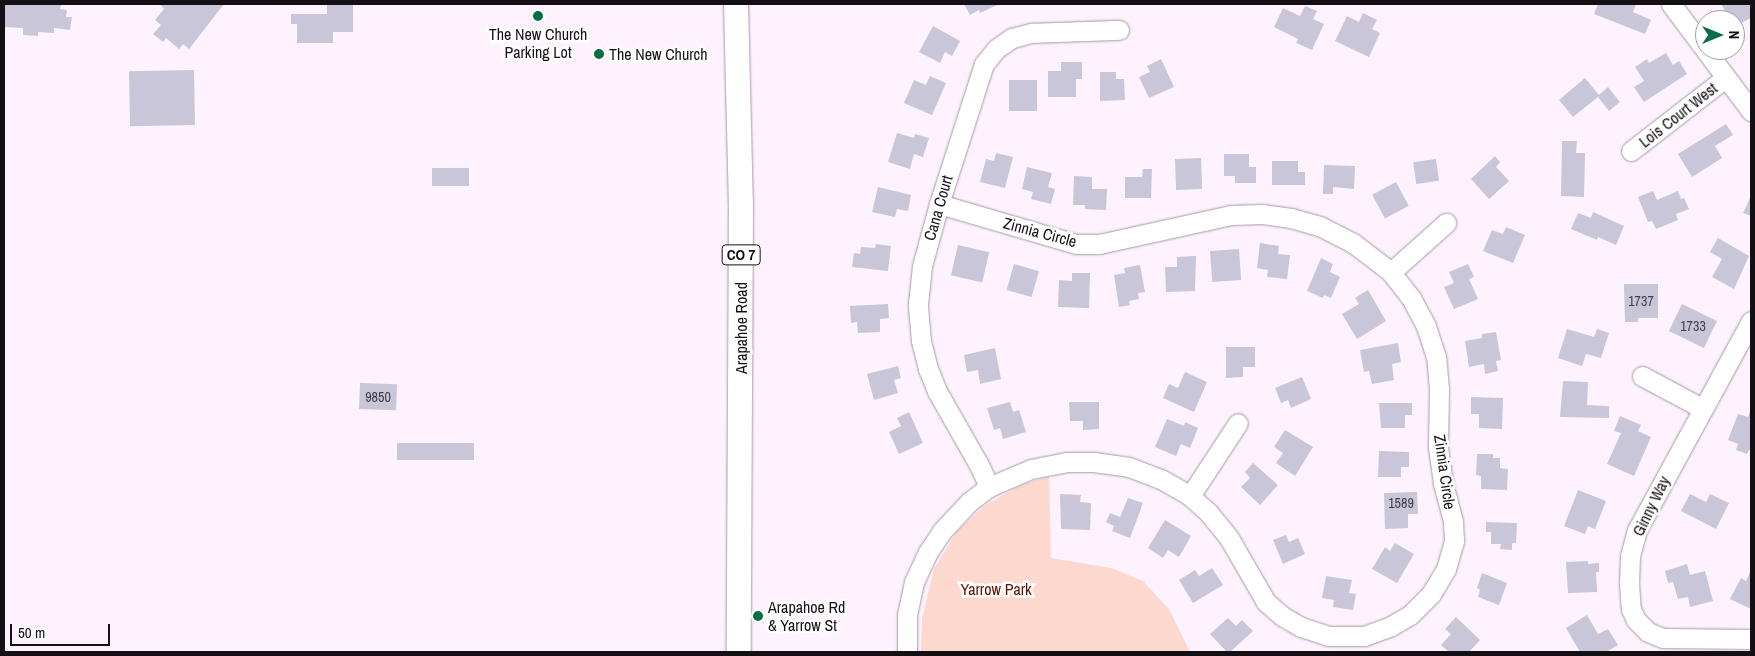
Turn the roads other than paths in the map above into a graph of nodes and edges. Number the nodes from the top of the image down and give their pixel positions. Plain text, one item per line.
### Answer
1 (736, 4) edge
2 (1671, 4) edge
3 (1119, 30) dead end
4 (1725, 78) junction
5 (1751, 111) edge
6 (1631, 151) dead end
7 (939, 204) junction
8 (1446, 224) dead end
9 (1391, 272) junction
10 (1751, 321) edge
11 (1642, 376) dead end
12 (1702, 408) junction
13 (1238, 423) dead end
14 (989, 487) junction
15 (1190, 496) junction
16 (1751, 639) edge
17 (739, 652) edge
18 (907, 652) edge

1 - 17 main road, Arapahoe Road / CO 7
2 - 4 street
3 - 7 street, Cana Court
4 - 5 street
4 - 6 street, Lois Court West
7 - 9 street, Zinnia Circle
7 - 14 street, Cana Court
8 - 9 street
9 - 15 street, Zinnia Circle
10 - 12 street, Ginny Way
11 - 12 street
12 - 16 street, Ginny Way
13 - 15 street
14 - 15 street, Zinnia Circle
14 - 18 street, Zinnia Circle

